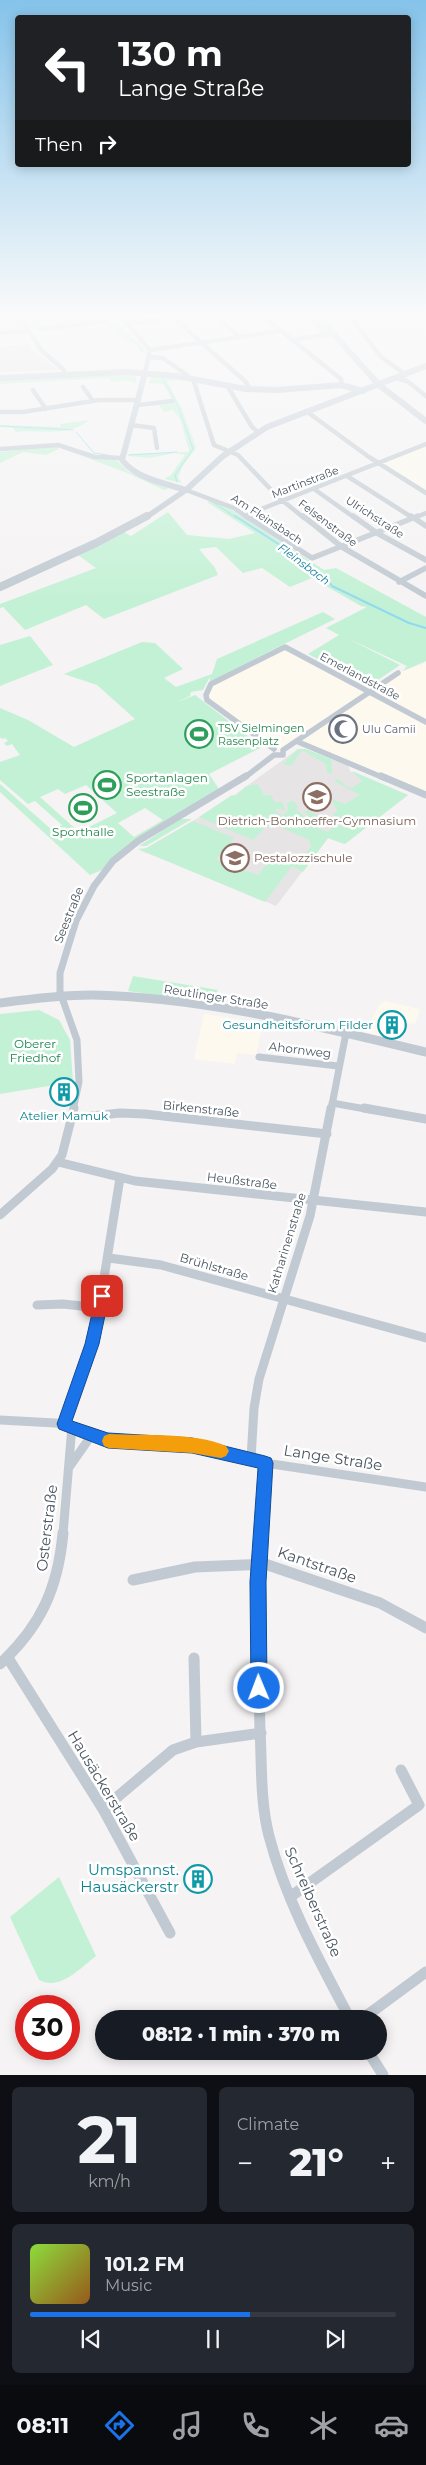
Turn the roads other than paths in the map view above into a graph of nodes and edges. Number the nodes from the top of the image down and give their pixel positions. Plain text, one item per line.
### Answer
1 (35, 410) edge
2 (136, 410) edge
3 (204, 410) edge
4 (242, 410) edge
5 (309, 410) edge
6 (408, 410) edge
7 (306, 411) junction
8 (0, 412) edge
9 (426, 424) edge
10 (131, 425) junction
11 (258, 432) junction
12 (426, 444) edge
13 (156, 448) dead end
14 (0, 449) edge
15 (229, 452) junction
16 (122, 458) junction
17 (379, 463) junction
18 (346, 476) junction
19 (314, 489) junction
20 (186, 490) junction
21 (426, 493) edge
22 (283, 501) junction
23 (426, 512) edge
24 (246, 515) junction
25 (412, 518) junction
26 (426, 526) edge
27 (378, 532) junction
28 (342, 547) junction
29 (426, 560) edge
30 (426, 568) edge
31 (399, 582) junction
32 (0, 587) edge
33 (426, 596) edge
34 (398, 673) dead end
35 (369, 692) junction
36 (426, 722) edge
37 (296, 742) junction
38 (274, 752) junction
39 (426, 795) edge
40 (61, 996) junction
41 (0, 1003) edge
42 (346, 1033) junction
43 (426, 1052) edge
44 (259, 1057) dead end
45 (338, 1066) junction
46 (332, 1103) junction
47 (73, 1118) junction
48 (426, 1119) edge
49 (327, 1134) junction
50 (58, 1162) junction
51 (120, 1178) junction
52 (314, 1202) junction
53 (426, 1212) edge
54 (0, 1215) edge
55 (109, 1258) junction
56 (283, 1299) junction
57 (37, 1305) dead end
58 (100, 1308) junction
59 (426, 1338) edge
60 (0, 1420) edge
61 (68, 1425) junction
62 (91, 1436) junction
63 (251, 1459) junction
64 (265, 1463) junction
65 (70, 1466) junction
66 (426, 1487) edge
67 (259, 1563) junction
68 (133, 1580) dead end
69 (426, 1628) edge
70 (194, 1658) dead end
71 (4, 1661) edge
72 (261, 1733) junction
73 (196, 1742) junction
74 (400, 1770) dead end
75 (103, 1809) junction
76 (290, 1896) junction
77 (170, 1933) dead end
78 (426, 1972) edge
79 (346, 2010) edge
80 (374, 2010) edge
81 (374, 2060) edge
82 (384, 2075) edge

1 - 8 street
2 - 10 main road
3 - 15 street, Felsenstraße
4 - 11 street
5 - 7 main road
6 - 9 main road
7 - 11 main road
7 - 17 street
10 - 13 street
10 - 16 main road
11 - 15 main road
12 - 17 street, Martinstraße
14 - 16 street
15 - 20 main road
15 - 22 street, Felsenstraße
16 - 20 main road
17 - 18 street, Martinstraße
17 - 21 street
18 - 19 street, Martinstraße
18 - 25 street
19 - 22 street, Martinstraße
19 - 27 street, Ulrichstraße
20 - 24 street, Am Fleinsbach
20 - 32 street
22 - 24 street, Martinstraße
22 - 28 street, Felsenstraße
23 - 25 street
24 - 28 street, Am Fleinsbach
25 - 26 street
25 - 27 street
27 - 28 street
27 - 29 street, Ulrichstraße
28 - 31 street, Felsenstraße
30 - 31 street
31 - 33 street, Felsenstraße
34 - 35 street, Seestraße
35 - 36 street, Emerlandstraße
35 - 37 street, Seestraße
35 - 38 street, Emerlandstraße
37 - 38 street, Seestraße
37 - 39 street
38 - 40 street, Seestraße
40 - 41 street, Reutlinger Straße
40 - 42 street, Reutlinger Straße
40 - 47 street, Seestraße
42 - 43 street, Reutlinger Straße
42 - 45 street, Katharinenstraße
44 - 45 street, Ahornweg
45 - 46 street, Katharinenstraße
46 - 48 street
46 - 49 street, Katharinenstraße
47 - 49 street, Birkenstraße
47 - 50 street, Seestraße
49 - 52 street, Katharinenstraße
50 - 51 street, Heußstraße
50 - 54 street
51 - 52 street, Heußstraße
51 - 55 street, Osterstraße
52 - 53 street, Heußstraße
52 - 56 street, Katharinenstraße
55 - 56 street, Brühlstraße
55 - 58 street, Osterstraße
56 - 59 street, Brühlstraße
56 - 63 street, Katharinenstraße
57 - 58 street
58 - 61 street, Osterstraße
60 - 61 street, Lange Straße
61 - 62 street, Lange Straße
61 - 65 street, Osterstraße
62 - 63 street, Lange Straße
62 - 65 street, Osterstraße
63 - 64 street, Lange Straße
64 - 66 street, Lange Straße
64 - 67 street, Schreiberstraße
65 - 71 street, Osterstraße
67 - 68 street, Kantstraße
67 - 69 street, Kantstraße
67 - 72 street, Schreiberstraße
70 - 73 street
71 - 75 street, Hausäckerstraße
72 - 73 street
72 - 76 street, Schreiberstraße
73 - 75 street
74 - 76 street
75 - 77 street, Hausäckerstraße
76 - 79 street, Schreiberstraße
78 - 80 street
81 - 82 street

